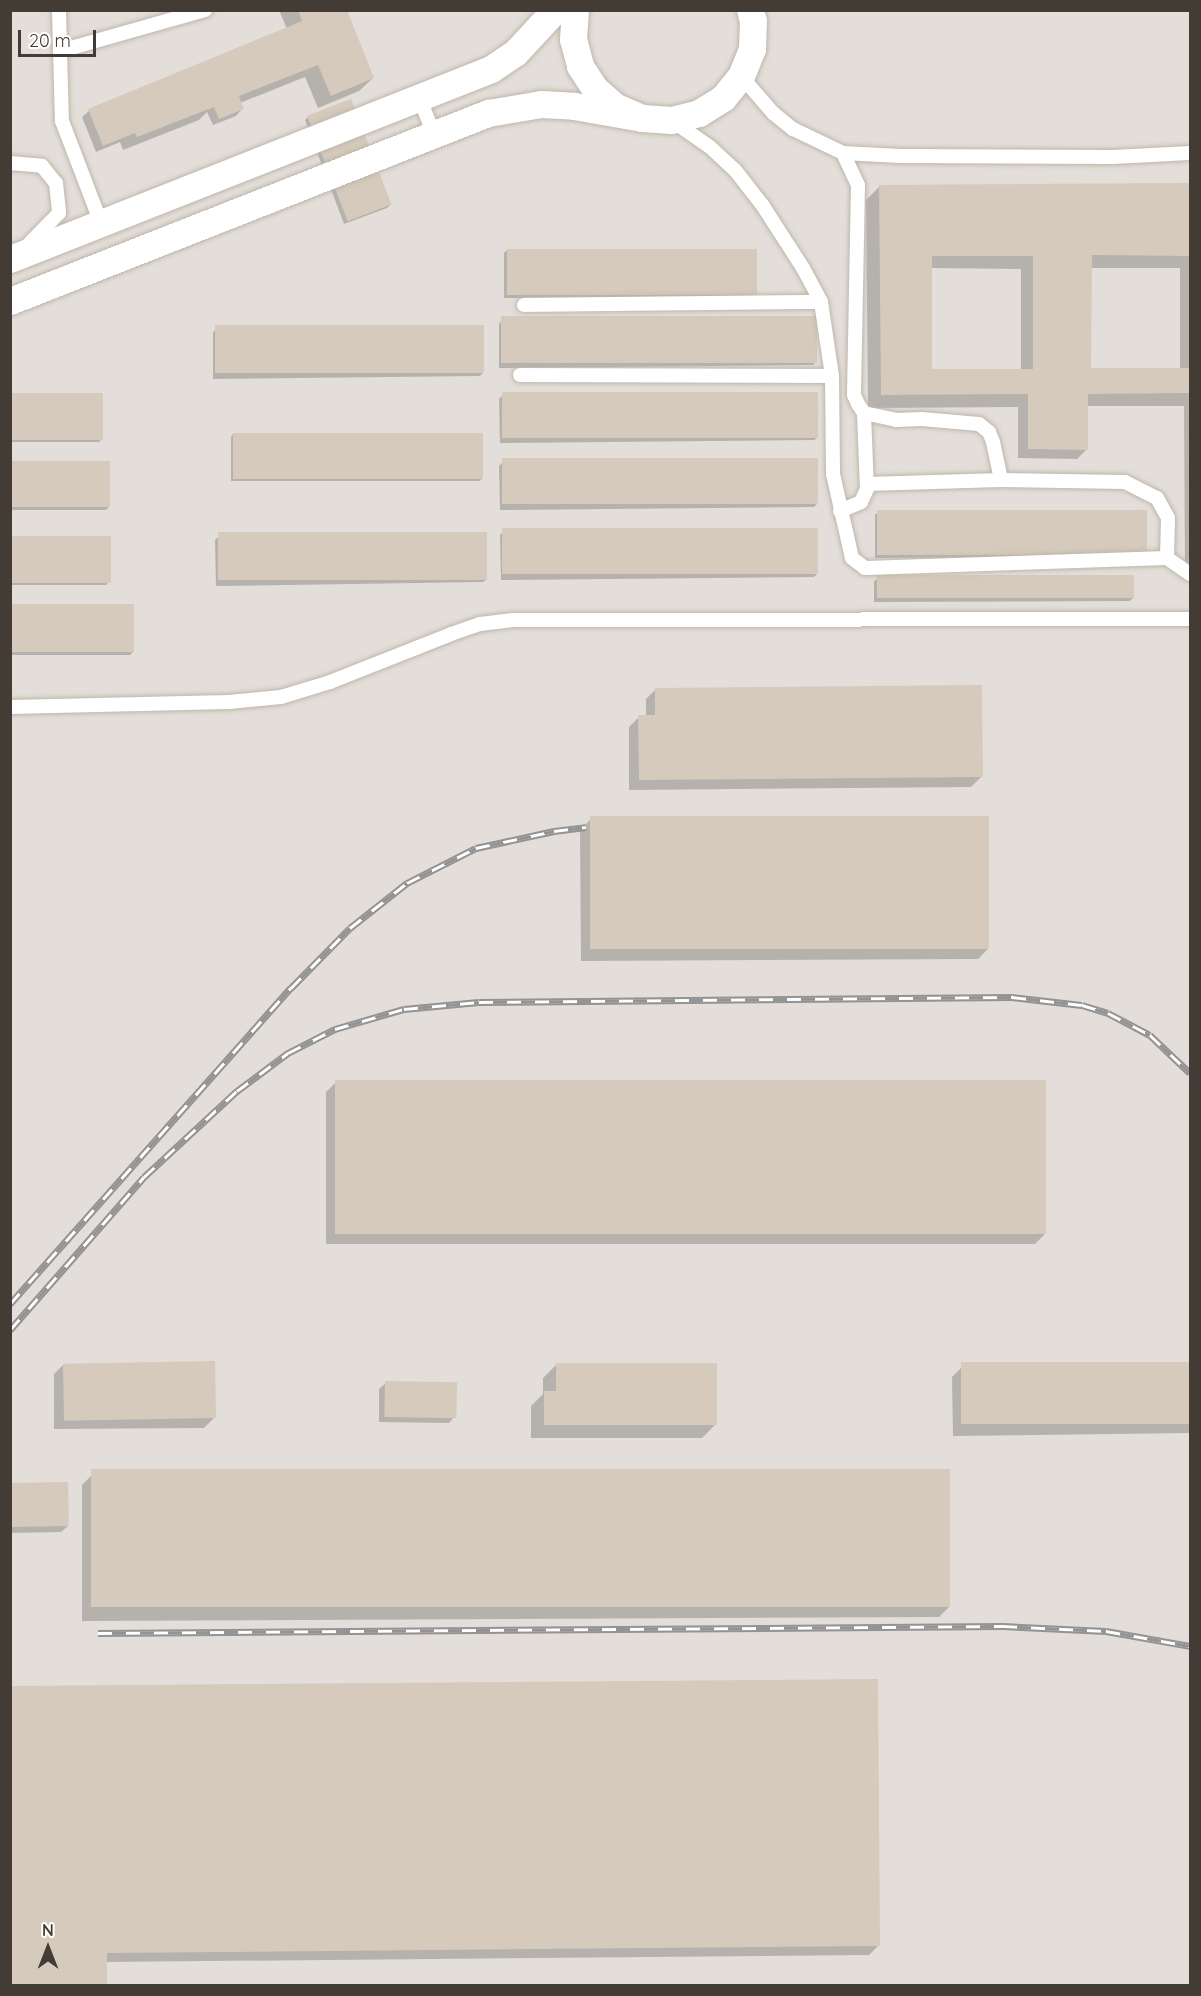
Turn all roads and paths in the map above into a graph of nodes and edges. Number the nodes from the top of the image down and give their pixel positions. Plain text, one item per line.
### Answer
1 (59, 10) edge
2 (205, 10) edge
3 (555, 10) edge
4 (575, 10) edge
5 (750, 10) edge
6 (60, 51) junction
7 (741, 75) junction
8 (419, 97) junction
9 (642, 118) junction
10 (671, 120) junction
11 (434, 134) junction
12 (843, 153) junction
13 (1191, 153) edge
14 (10, 162) edge
15 (101, 223) junction
16 (14, 257) edge
17 (115, 260) junction
18 (10, 301) edge
19 (821, 302) junction
20 (524, 304) dead end
21 (520, 375) dead end
22 (832, 376) junction
23 (864, 413) junction
24 (1001, 480) junction
25 (867, 484) junction
26 (840, 511) junction
27 (1167, 558) junction
28 (1191, 573) edge
29 (1191, 619) edge
30 (10, 707) edge

1 - 6 lane
2 - 6 lane
3 - 8 street
4 - 9 street
5 - 7 street
6 - 15 lane
7 - 10 street
7 - 12 lane
8 - 11 lane
8 - 15 street
9 - 10 street
9 - 11 street
10 - 19 lane
11 - 17 street
12 - 13 lane
12 - 23 lane
14 - 16 lane
15 - 16 street
15 - 17 street
17 - 18 street
19 - 20 lane
19 - 22 lane
21 - 22 lane
22 - 26 lane
23 - 24 lane
23 - 25 lane
24 - 25 lane
24 - 27 lane
25 - 26 lane
26 - 27 lane
27 - 28 lane
29 - 30 lane

